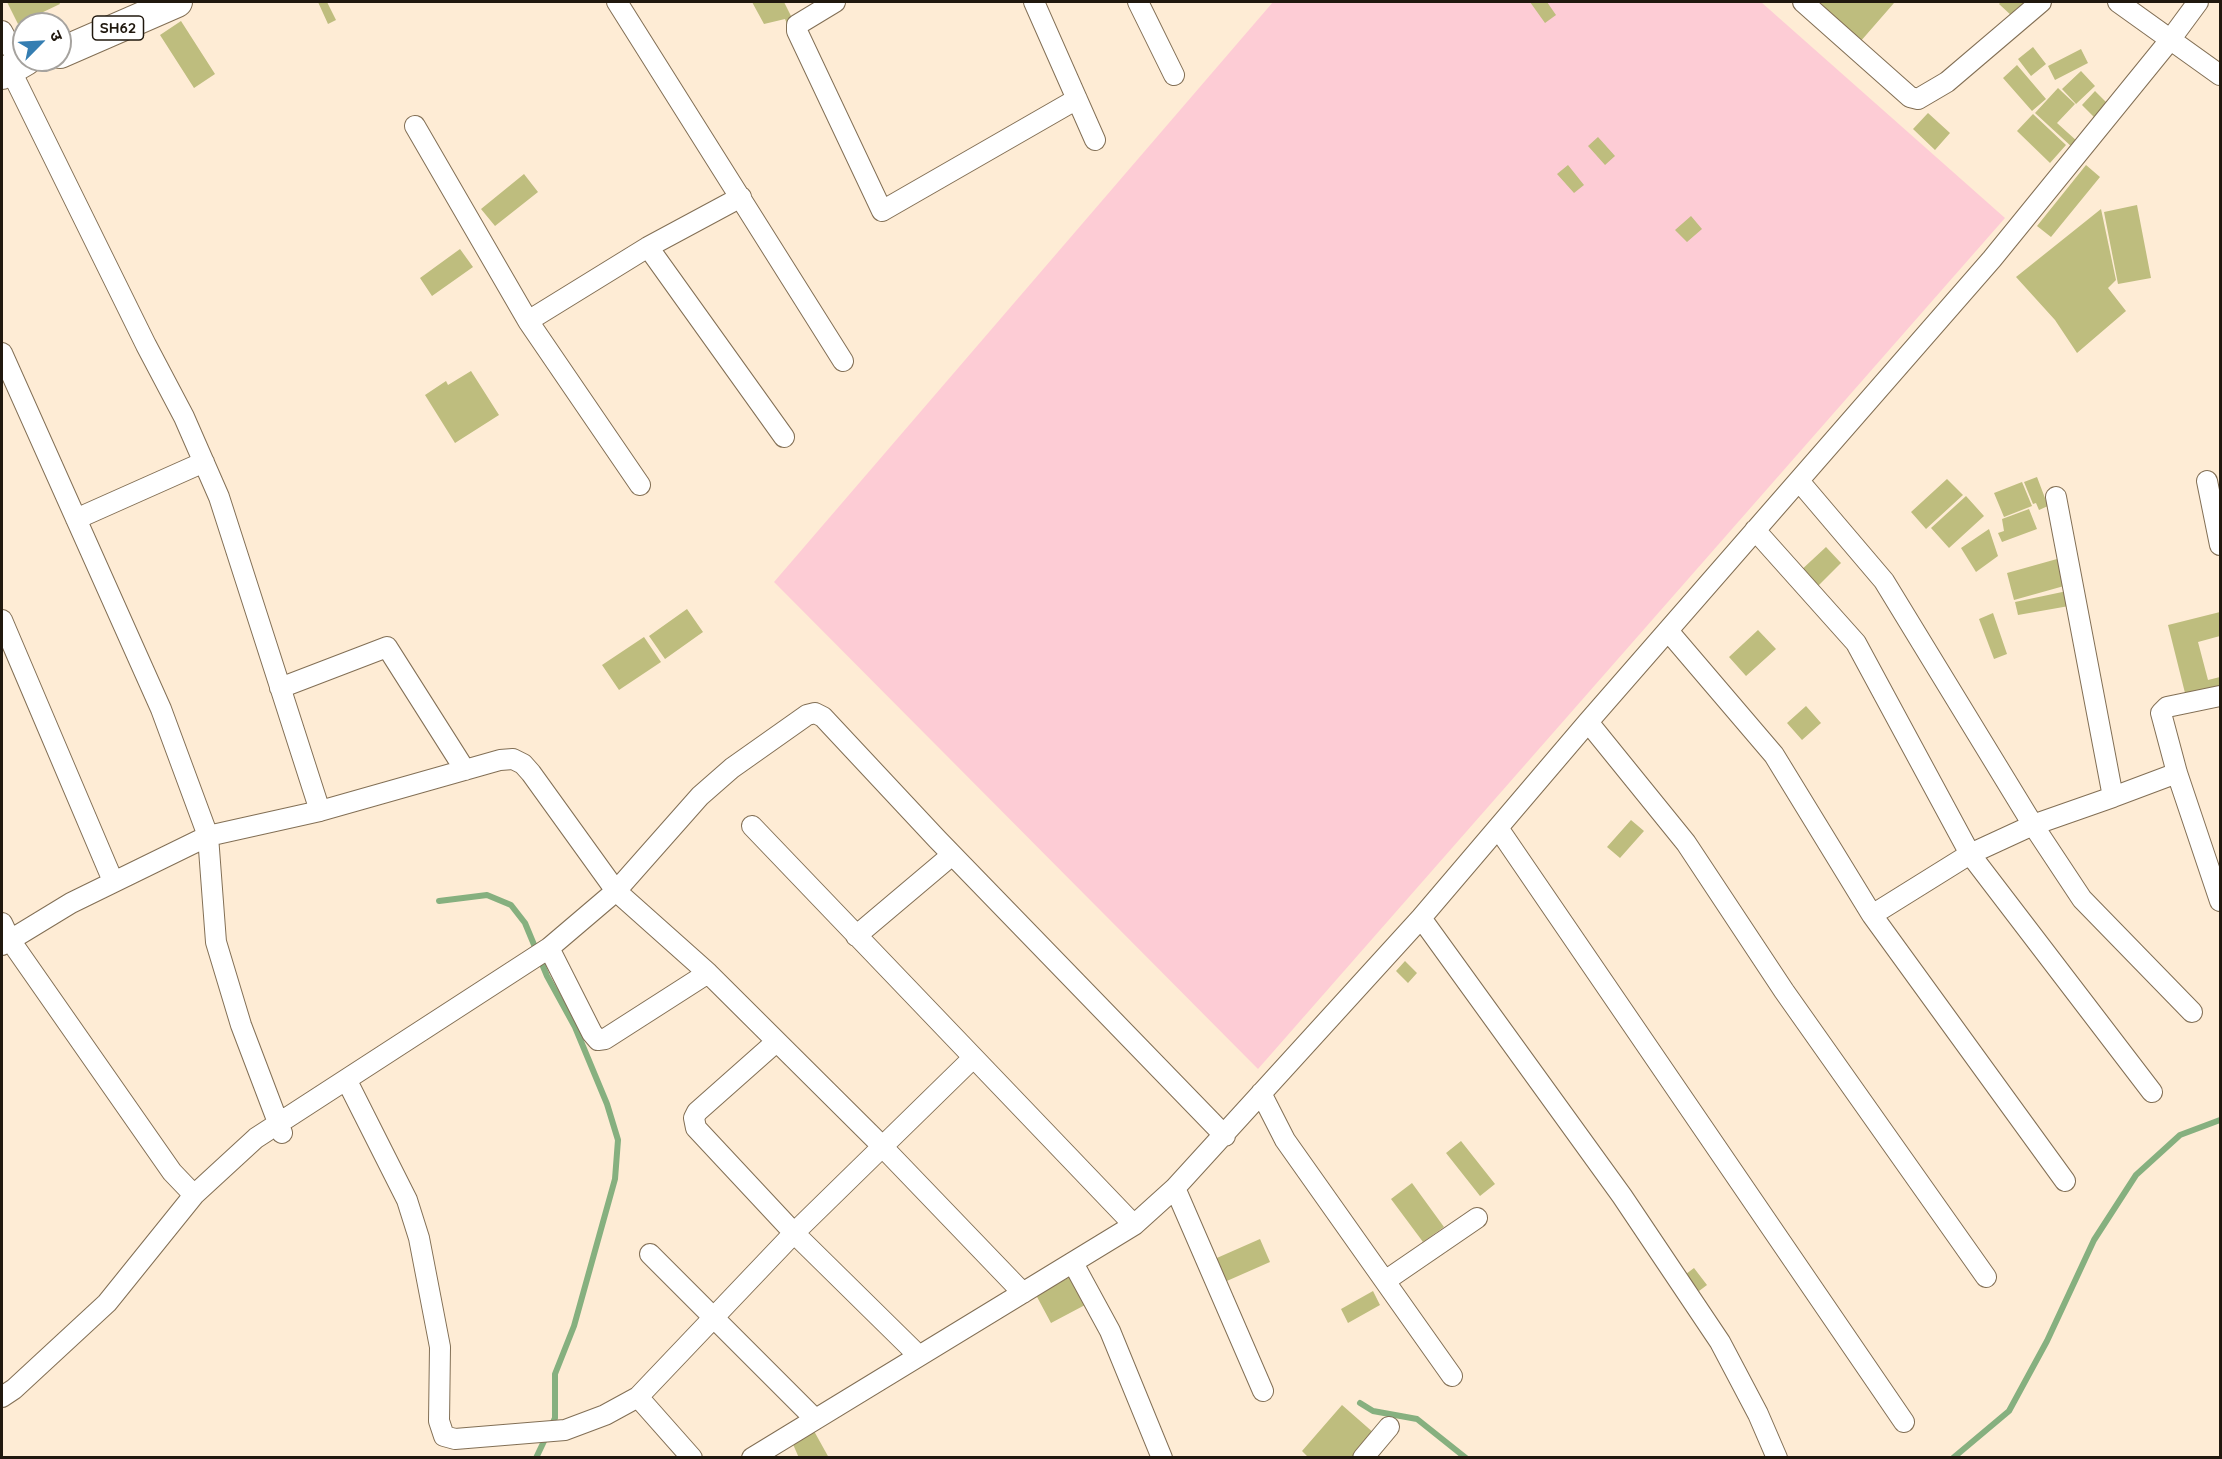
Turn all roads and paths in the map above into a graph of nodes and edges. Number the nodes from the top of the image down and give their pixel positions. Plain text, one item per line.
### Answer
1 (145, 2) edge
2 (177, 2) edge
3 (617, 2) edge
4 (835, 2) edge
5 (1034, 2) edge
6 (1138, 2) edge
7 (1803, 2) edge
8 (2041, 2) edge
9 (2118, 2) edge
10 (2198, 2) edge
11 (72, 34) edge
12 (3, 36) edge
13 (2170, 40) junction
14 (72, 48) edge
15 (12, 52) edge
16 (22, 72) edge
17 (1174, 75) dead end
18 (2220, 75) edge
19 (1077, 99) junction
20 (415, 126) dead end
21 (1095, 140) dead end
22 (741, 197) junction
23 (648, 247) junction
24 (528, 321) junction
25 (2, 353) edge
26 (843, 361) dead end
27 (784, 437) dead end
28 (204, 462) junction
29 (1799, 481) junction
30 (2207, 481) dead end
31 (640, 485) dead end
32 (2056, 497) dead end
33 (75, 519) junction
34 (1755, 530) junction
35 (2220, 545) edge
36 (2, 620) edge
37 (1669, 632) junction
38 (280, 688) junction
39 (2220, 696) edge
40 (1588, 722) junction
41 (465, 770) junction
42 (2177, 773) junction
43 (2113, 797) junction
44 (320, 811) junction
45 (2033, 825) junction
46 (752, 826) dead end
47 (1498, 828) junction
48 (208, 836) junction
49 (1970, 854) junction
50 (952, 855) junction
51 (113, 881) junction
52 (616, 891) junction
53 (2220, 902) edge
54 (1872, 915) junction
55 (1421, 918) junction
56 (4, 936) edge
57 (856, 936) junction
58 (548, 948) junction
59 (708, 973) junction
60 (2192, 1012) dead end
61 (776, 1042) junction
62 (973, 1058) junction
63 (347, 1081) junction
64 (2152, 1092) dead end
65 (1261, 1093) junction
66 (281, 1128) junction
67 (1225, 1136) junction
68 (882, 1146) junction
69 (2065, 1181) dead end
70 (1175, 1188) junction
71 (194, 1194) junction
72 (1477, 1218) dead end
73 (1134, 1225) junction
74 (794, 1233) junction
75 (650, 1254) dead end
76 (1073, 1263) junction
77 (1986, 1277) dead end
78 (1385, 1281) junction
79 (1023, 1293) junction
80 (713, 1317) junction
81 (919, 1356) junction
82 (1452, 1376) dead end
83 (1263, 1390) dead end
84 (2, 1397) edge
85 (638, 1397) junction
86 (814, 1418) junction
87 (1904, 1422) dead end
88 (1389, 1427) dead end
89 (692, 1458) edge
90 (752, 1458) edge
91 (1162, 1458) edge
92 (1364, 1458) edge
93 (1777, 1458) edge

1 - 11 main road, SH62
2 - 14 main road, SH62
3 - 22 street
4 - 19 street
5 - 19 street
6 - 17 street
7 - 8 street
9 - 13 street
10 - 13 street
12 - 15 street
13 - 18 street
13 - 29 street
16 - 28 street
19 - 21 street
20 - 24 street
22 - 23 street
22 - 26 street
23 - 24 street
23 - 27 street
24 - 31 street
25 - 33 street
28 - 33 street
28 - 38 street
29 - 34 street
29 - 45 street
30 - 35 street
32 - 43 street
33 - 48 street
34 - 37 street
34 - 49 street
36 - 51 street
37 - 40 street
37 - 54 street
38 - 41 street
38 - 44 street
39 - 42 street
40 - 47 street
40 - 77 street
41 - 44 street
41 - 52 street
42 - 43 street
42 - 53 street
43 - 45 street
44 - 48 street
45 - 49 street
45 - 60 street
46 - 57 street
47 - 55 street
47 - 87 street
48 - 51 street
48 - 66 street
49 - 54 street
49 - 64 street
50 - 52 street
50 - 57 street
50 - 67 street
51 - 56 street
52 - 58 street
52 - 59 street
54 - 69 street
55 - 65 street
55 - 93 street
56 - 71 street
57 - 62 street
58 - 59 street
58 - 63 street
59 - 61 street
61 - 68 street
61 - 74 street
62 - 68 street
62 - 73 street
63 - 66 street
63 - 85 street
65 - 67 street
65 - 78 street
66 - 71 street
67 - 70 street
68 - 74 street
68 - 79 street
70 - 73 street
70 - 83 street
71 - 84 street
72 - 78 street
73 - 76 street
74 - 80 street
74 - 81 street
75 - 80 street
76 - 79 street
76 - 91 street
78 - 82 street
79 - 81 street
80 - 85 street
80 - 86 street
81 - 86 street
85 - 89 street
86 - 90 street
88 - 92 street

